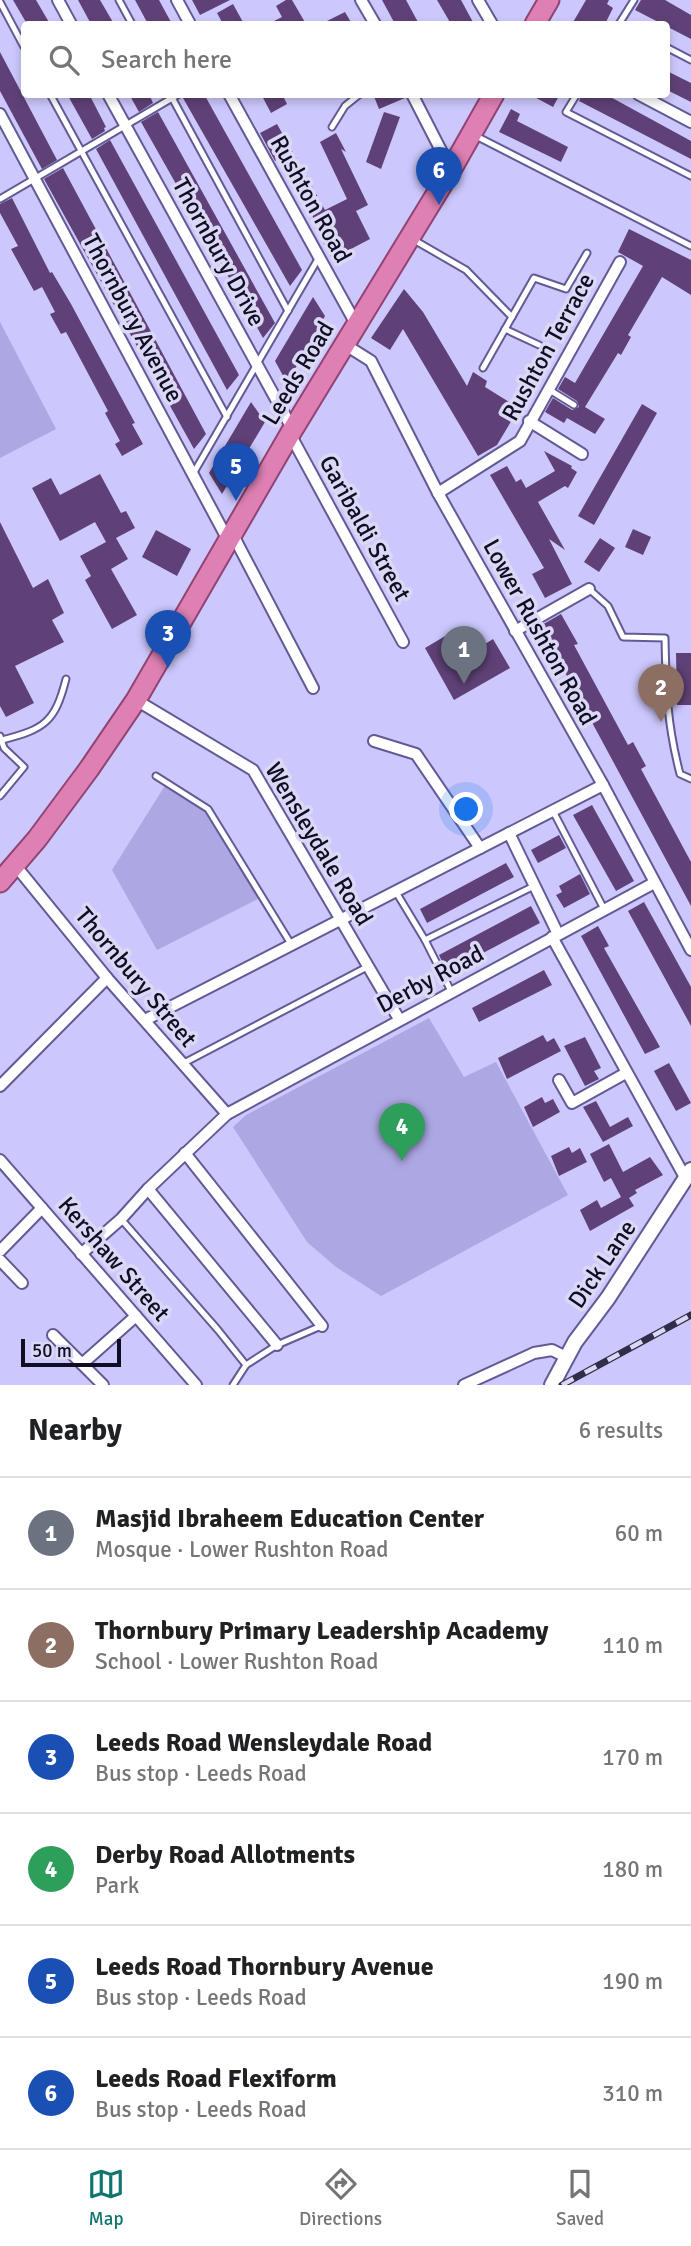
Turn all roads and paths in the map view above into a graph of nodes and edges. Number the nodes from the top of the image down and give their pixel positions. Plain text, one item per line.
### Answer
1 (58, 0) edge
2 (119, 0) edge
3 (177, 0) edge
4 (361, 0) edge
5 (478, 0) edge
6 (549, 0) edge
7 (634, 0) edge
8 (0, 2) edge
9 (69, 21) edge
10 (130, 21) edge
11 (188, 21) edge
12 (373, 21) edge
13 (490, 21) edge
14 (537, 21) edge
15 (624, 21) edge
16 (21, 41) edge
17 (670, 49) edge
18 (691, 60) edge
19 (52, 98) edge
20 (110, 98) edge
21 (171, 98) edge
22 (175, 98) edge
23 (231, 98) edge
24 (355, 98) edge
25 (414, 98) edge
26 (492, 98) edge
27 (575, 98) edge
28 (646, 98) edge
29 (0, 114) edge
30 (691, 122) edge
31 (125, 126) junction
32 (332, 127) dead end
33 (471, 134) junction
34 (81, 151) junction
35 (451, 170) junction
36 (691, 176) edge
37 (35, 179) junction
38 (0, 199) edge
39 (408, 237) junction
40 (691, 246) edge
41 (587, 253) dead end
42 (319, 257) junction
43 (620, 262) dead end
44 (288, 311) junction
45 (512, 317) junction
46 (356, 324) junction
47 (505, 329) junction
48 (344, 344) junction
49 (539, 345) dead end
50 (257, 366) junction
51 (483, 368) dead end
52 (548, 389) junction
53 (574, 405) dead end
54 (227, 417) junction
55 (529, 421) junction
56 (291, 432) junction
57 (582, 454) dead end
58 (193, 474) junction
59 (438, 493) junction
60 (231, 538) junction
61 (589, 589) joint
62 (515, 631) junction
63 (403, 642) dead end
64 (66, 679) dead end
65 (313, 688) dead end
66 (136, 700) junction
67 (1, 738) edge
68 (374, 741) dead end
69 (156, 776) dead end
70 (691, 779) edge
71 (603, 785) junction
72 (0, 796) edge
73 (553, 811) junction
74 (509, 833) junction
75 (480, 848) junction
76 (5, 874) edge
77 (654, 883) junction
78 (534, 886) junction
79 (396, 892) junction
80 (604, 909) junction
81 (340, 918) junction
82 (555, 936) junction
83 (425, 940) junction
84 (291, 944) junction
85 (691, 950) edge
86 (368, 966) junction
87 (107, 978) junction
88 (451, 991) junction
89 (399, 1019) junction
90 (145, 1020) junction
91 (184, 1063) junction
92 (626, 1073) junction
93 (559, 1080) dead end
94 (0, 1086) edge
95 (227, 1114) junction
96 (185, 1153) junction
97 (0, 1160) edge
98 (689, 1175) edge
99 (148, 1189) junction
100 (42, 1208) junction
101 (121, 1219) junction
102 (0, 1251) edge
103 (80, 1254) junction
104 (0, 1260) edge
105 (22, 1283) dead end
106 (136, 1316) junction
107 (321, 1326) joint
108 (53, 1335) dead end
109 (277, 1345) junction
110 (566, 1357) junction
111 (82, 1364) junction
112 (246, 1365) junction
113 (103, 1385) edge
114 (196, 1385) edge
115 (233, 1385) edge
116 (464, 1385) edge
117 (552, 1385) edge

1 - 9 street
2 - 10 lane
3 - 11 street
4 - 12 street
5 - 13 street
6 - 14 highway
7 - 15 lane
8 - 16 lane
17 - 18 lane
19 - 34 lane
20 - 31 street, Thornbury Drive
21 - 31 lane
22 - 44 lane
23 - 42 street, Rushton Road
24 - 32 lane
25 - 35 street
26 - 33 highway, Leeds Road
27 - 36 lane
28 - 30 street
29 - 37 street, Thornbury Avenue
31 - 34 lane
31 - 50 street, Thornbury Drive
33 - 35 highway, Leeds Road
33 - 40 lane
34 - 37 lane
34 - 54 lane
35 - 39 highway, Leeds Road
37 - 38 lane
37 - 58 street, Thornbury Avenue
39 - 45 lane
39 - 46 highway, Leeds Road
41 - 45 lane
42 - 44 lane
42 - 46 street, Rushton Road
43 - 52 street, Rushton Terrace
44 - 50 lane
45 - 47 lane
46 - 48 highway, Leeds Road
47 - 49 lane
47 - 51 lane
48 - 56 highway, Leeds Road
48 - 59 street, Lower Rushton Road
50 - 54 lane
50 - 56 street, Thornbury Drive
52 - 53 lane
52 - 55 street, Rushton Terrace
54 - 58 lane
55 - 57 street
55 - 59 street, Rushton Terrace
56 - 60 highway, Leeds Road
56 - 63 street, Garibaldi Street
58 - 60 street, Thornbury Avenue
59 - 62 street, Lower Rushton Road
60 - 65 street, Thornbury Avenue
60 - 66 highway, Leeds Road
61 - 62 street
61 - 70 lane
62 - 71 street, Lower Rushton Road
64 - 67 lane
66 - 76 highway, Leeds Road
66 - 81 street, Wensleydale Road
67 - 72 lane
68 - 75 street
69 - 84 lane
71 - 73 street
71 - 77 street, Lower Rushton Road
73 - 74 street
73 - 80 lane
74 - 75 street
74 - 78 street
75 - 79 street
76 - 87 street, Thornbury Street
77 - 80 street, Derby Road
77 - 85 street, Lower Rushton Road
78 - 82 street
78 - 83 lane
79 - 81 street
79 - 83 lane
80 - 82 street, Derby Road
81 - 84 street
81 - 86 street, Wensleydale Road
82 - 88 street, Derby Road
82 - 92 street
83 - 88 lane
84 - 90 street
86 - 89 street, Wensleydale Road
86 - 91 lane
87 - 90 street, Thornbury Street
87 - 94 street
88 - 89 street, Derby Road
89 - 95 street, Derby Road
90 - 91 street, Thornbury Street
91 - 95 street, Thornbury Street
92 - 93 street
92 - 98 street
95 - 96 street, Derby Road
96 - 99 street, Derby Road
96 - 107 street
97 - 100 street, Kershaw Street
98 - 110 street, Dick Lane
99 - 101 street, Derby Road
99 - 109 street
100 - 102 street
100 - 103 street, Kershaw Street
101 - 103 street, Derby Road
101 - 112 lane
103 - 106 street, Kershaw Street
104 - 105 street
106 - 111 street
106 - 114 street, Kershaw Street
107 - 109 lane
108 - 111 street
109 - 112 lane
110 - 116 street
110 - 117 street, Dick Lane
111 - 113 street
112 - 115 lane

